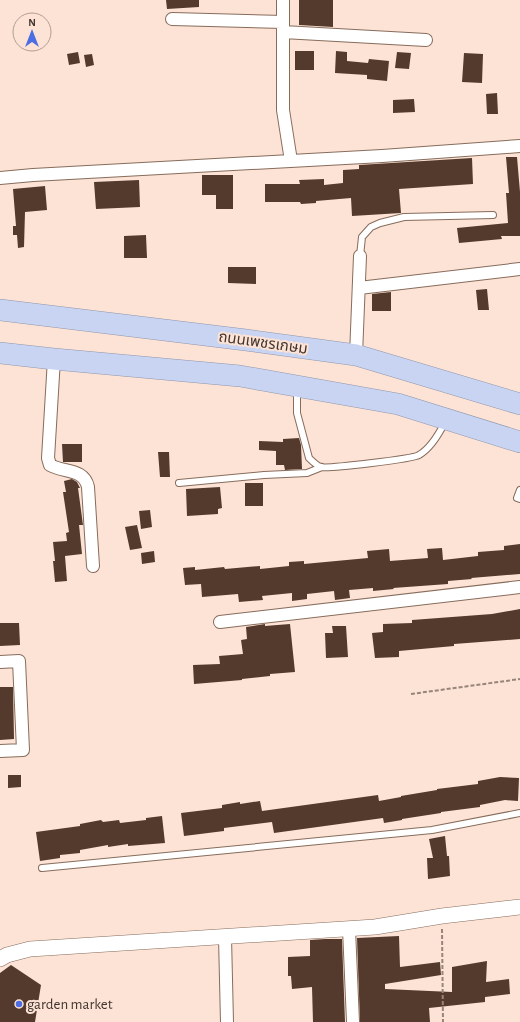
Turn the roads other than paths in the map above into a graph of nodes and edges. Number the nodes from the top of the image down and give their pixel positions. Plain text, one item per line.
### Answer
1 (283, 0) edge
2 (172, 19) dead end
3 (283, 27) junction
4 (426, 40) dead end
5 (520, 146) edge
6 (291, 161) junction
7 (0, 178) edge
8 (493, 215) dead end
9 (360, 256) joint
10 (520, 269) edge
11 (359, 288) junction
12 (0, 310) edge
13 (0, 353) edge
14 (356, 355) junction
15 (54, 359) junction
16 (297, 386) junction
17 (520, 404) edge
18 (447, 419) junction
19 (520, 442) edge
20 (322, 467) junction
21 (179, 483) dead end
22 (520, 490) edge
23 (520, 499) edge
24 (93, 566) dead end
25 (520, 587) edge
26 (220, 622) dead end
27 (0, 662) edge
28 (0, 751) edge
29 (520, 813) edge
30 (42, 868) dead end
31 (520, 907) edge
32 (349, 929) junction
33 (225, 937) junction
34 (0, 959) edge
35 (227, 1022) edge
36 (353, 1022) edge

1 - 3 street
2 - 3 street
3 - 4 street
3 - 6 street
5 - 6 street
6 - 7 street
8 - 9 lane
9 - 11 street
10 - 11 street
11 - 14 street
12 - 14 highway, ถนนเพชรเกษม
13 - 15 highway
14 - 17 highway, ถนนเพชรเกษม
15 - 16 highway
15 - 24 street
16 - 18 highway
16 - 20 lane
18 - 19 highway
18 - 20 lane
20 - 21 lane
22 - 23 lane
25 - 26 street
27 - 28 street
29 - 30 lane
31 - 32 street
32 - 33 street
32 - 36 street
33 - 34 street
33 - 35 street

